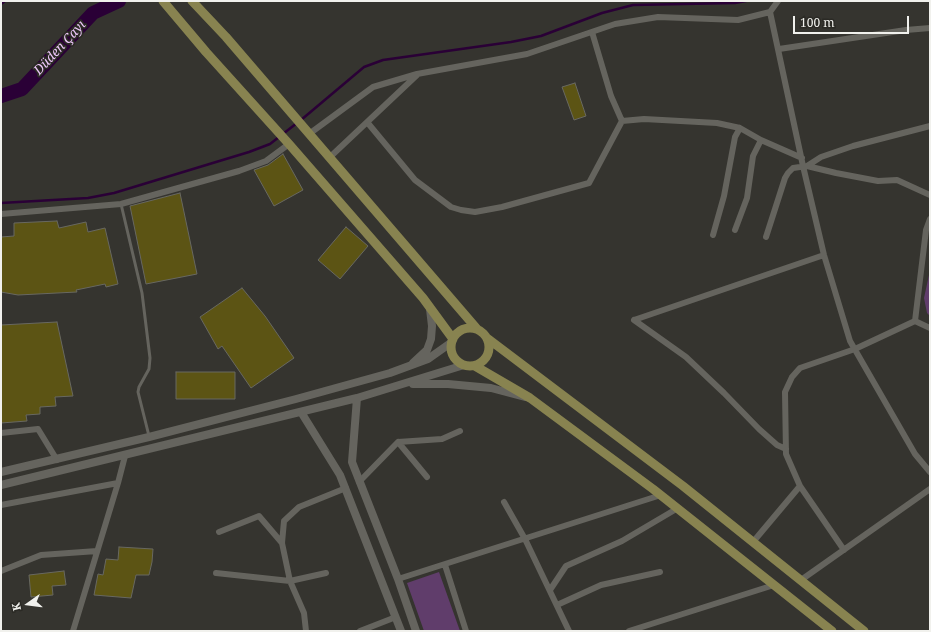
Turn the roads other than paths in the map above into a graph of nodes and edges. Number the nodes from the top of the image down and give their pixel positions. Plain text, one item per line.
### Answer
1 (163, 1) edge
2 (192, 1) edge
3 (778, 1) edge
4 (770, 12) junction
5 (930, 28) edge
6 (592, 32) junction
7 (779, 49) junction
8 (417, 74) junction
9 (622, 121) junction
10 (367, 122) junction
11 (930, 126) edge
12 (740, 128) junction
13 (309, 134) junction
14 (761, 140) junction
15 (290, 144) junction
16 (330, 158) junction
17 (802, 158) junction
18 (805, 166) junction
19 (930, 195) edge
20 (121, 204) junction
21 (1, 214) edge
22 (930, 219) edge
23 (735, 230) dead end
24 (712, 235) dead end
25 (766, 237) dead end
26 (824, 255) junction
27 (430, 309) junction
28 (915, 321) junction
29 (930, 328) edge
30 (477, 329) junction
31 (487, 338) junction
32 (453, 340) junction
33 (855, 349) junction
34 (464, 365) junction
35 (410, 366) junction
36 (475, 366) junction
37 (405, 384) junction
38 (357, 398) junction
39 (530, 398) junction
40 (300, 412) junction
41 (460, 432) dead end
42 (1, 433) edge
43 (149, 437) junction
44 (398, 442) junction
45 (786, 449) junction
46 (125, 456) junction
47 (57, 460) junction
48 (1, 472) edge
49 (930, 472) edge
50 (427, 477) dead end
51 (359, 482) junction
52 (118, 483) junction
53 (1, 485) edge
54 (800, 486) junction
55 (346, 488) junction
56 (930, 489) edge
57 (661, 495) junction
58 (504, 502) dead end
59 (1, 505) edge
60 (678, 508) junction
61 (219, 532) dead end
62 (525, 539) junction
63 (753, 542) junction
64 (282, 543) junction
65 (844, 550) junction
66 (97, 551) junction
67 (445, 564) junction
68 (1, 571) edge
69 (660, 572) dead end
70 (216, 573) dead end
71 (326, 573) dead end
72 (398, 579) junction
73 (801, 580) junction
74 (290, 581) junction
75 (774, 585) junction
76 (550, 590) junction
77 (557, 605) junction
78 (396, 617) junction
79 (73, 631) edge
80 (306, 631) edge
81 (360, 631) edge
82 (401, 631) edge
83 (416, 631) edge
84 (466, 631) edge
85 (569, 631) edge
86 (629, 631) edge
87 (832, 631) edge
88 (864, 631) edge

1 - 15 main road
2 - 13 main road
3 - 4 street
4 - 6 street
4 - 7 street
5 - 7 street
6 - 8 street
6 - 9 street
7 - 17 street
8 - 10 street
8 - 13 street
9 - 10 street
9 - 12 street
10 - 16 street
11 - 18 street
12 - 14 street
12 - 24 street
13 - 16 main road
14 - 17 street
14 - 23 street
15 - 20 street
15 - 27 main road
16 - 30 main road
17 - 18 street
18 - 19 street
18 - 25 street
18 - 26 street
20 - 21 street
20 - 43 lane
22 - 28 street
26 - 33 street
26 - 45 street
27 - 32 main road
27 - 35 main road
28 - 29 street
28 - 33 street
30 - 31 main road
30 - 32 main road
31 - 36 main road
31 - 63 main road
32 - 34 main road
32 - 35 main road
33 - 45 street
33 - 49 street
34 - 36 main road
34 - 37 main road
35 - 43 main road
36 - 39 main road
37 - 38 main road
37 - 39 main road
38 - 40 main road
38 - 51 main road
39 - 57 main road
40 - 46 main road
40 - 55 main road
41 - 44 street
42 - 47 street
43 - 47 main road
44 - 50 street
44 - 51 street
45 - 54 street
46 - 52 street
46 - 53 main road
47 - 48 main road
51 - 72 main road
52 - 59 street
52 - 66 street
54 - 63 street
54 - 65 street
55 - 64 street
55 - 78 main road
56 - 65 street
57 - 60 main road
57 - 62 street
58 - 62 street
60 - 75 main road
60 - 76 street
61 - 64 street
62 - 67 street
62 - 76 street
63 - 73 main road
64 - 74 street
65 - 73 street
66 - 68 street
66 - 79 street
67 - 72 street
67 - 84 street
69 - 77 street
70 - 74 street
71 - 74 street
72 - 83 main road
73 - 88 main road
74 - 80 street
75 - 86 street
75 - 87 main road
76 - 77 street
77 - 85 street
78 - 81 street
78 - 82 main road

